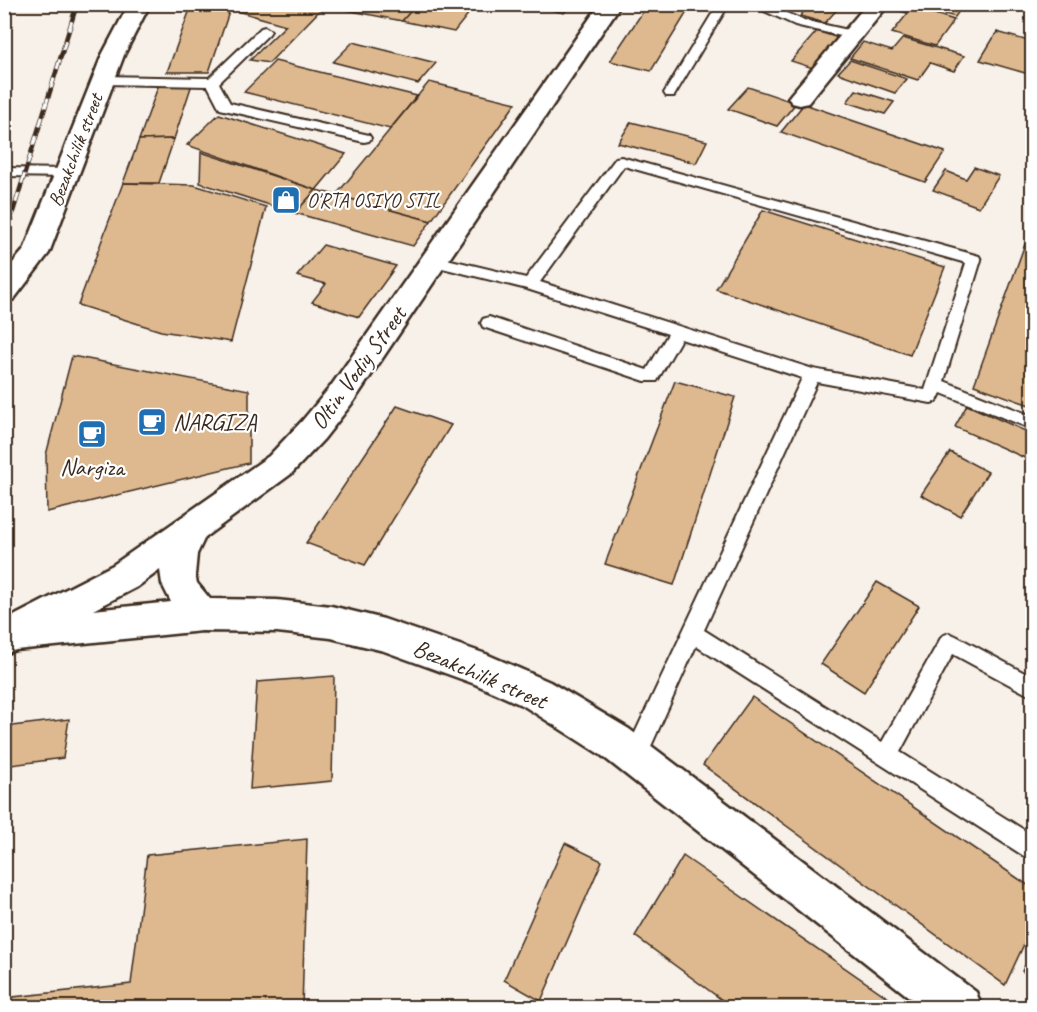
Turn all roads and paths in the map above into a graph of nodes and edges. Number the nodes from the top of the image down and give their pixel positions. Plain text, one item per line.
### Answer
1 (140, 4) edge
2 (611, 4) edge
3 (724, 4) edge
4 (754, 4) edge
5 (879, 4) edge
6 (265, 32) dead end
7 (853, 35) junction
8 (103, 80) junction
9 (212, 82) junction
10 (670, 93) dead end
11 (800, 98) dead end
12 (364, 138) dead end
13 (4, 172) edge
14 (67, 173) junction
15 (434, 261) junction
16 (531, 285) junction
17 (4, 292) edge
18 (489, 323) dead end
19 (677, 332) junction
20 (812, 375) junction
21 (935, 384) junction
22 (1032, 423) edge
23 (192, 529) junction
24 (202, 615) junction
25 (692, 633) junction
26 (7, 636) edge
27 (1031, 682) edge
28 (886, 756) junction
29 (635, 757) junction
30 (1032, 848) edge
31 (960, 1008) edge

1 - 8 street, Bezakchilik street
2 - 15 street, Oltin Vodiy Street
3 - 10 lane
4 - 7 lane
5 - 7 street
6 - 9 lane
7 - 11 street
8 - 9 lane
8 - 14 street, Bezakchilik street
9 - 12 lane
13 - 14 lane
14 - 17 street, Bezakchilik street
15 - 16 lane
15 - 23 street, Oltin Vodiy Street
16 - 19 lane
16 - 21 lane
18 - 19 lane
19 - 20 lane
20 - 21 lane
20 - 25 lane
21 - 22 lane
23 - 24 street
23 - 26 street, Oltin Vodiy Street
24 - 26 street, Bezakchilik street
24 - 29 street, Bezakchilik street
25 - 28 lane
25 - 29 lane
27 - 28 lane
28 - 30 lane
29 - 31 street, Bezakchilik street

